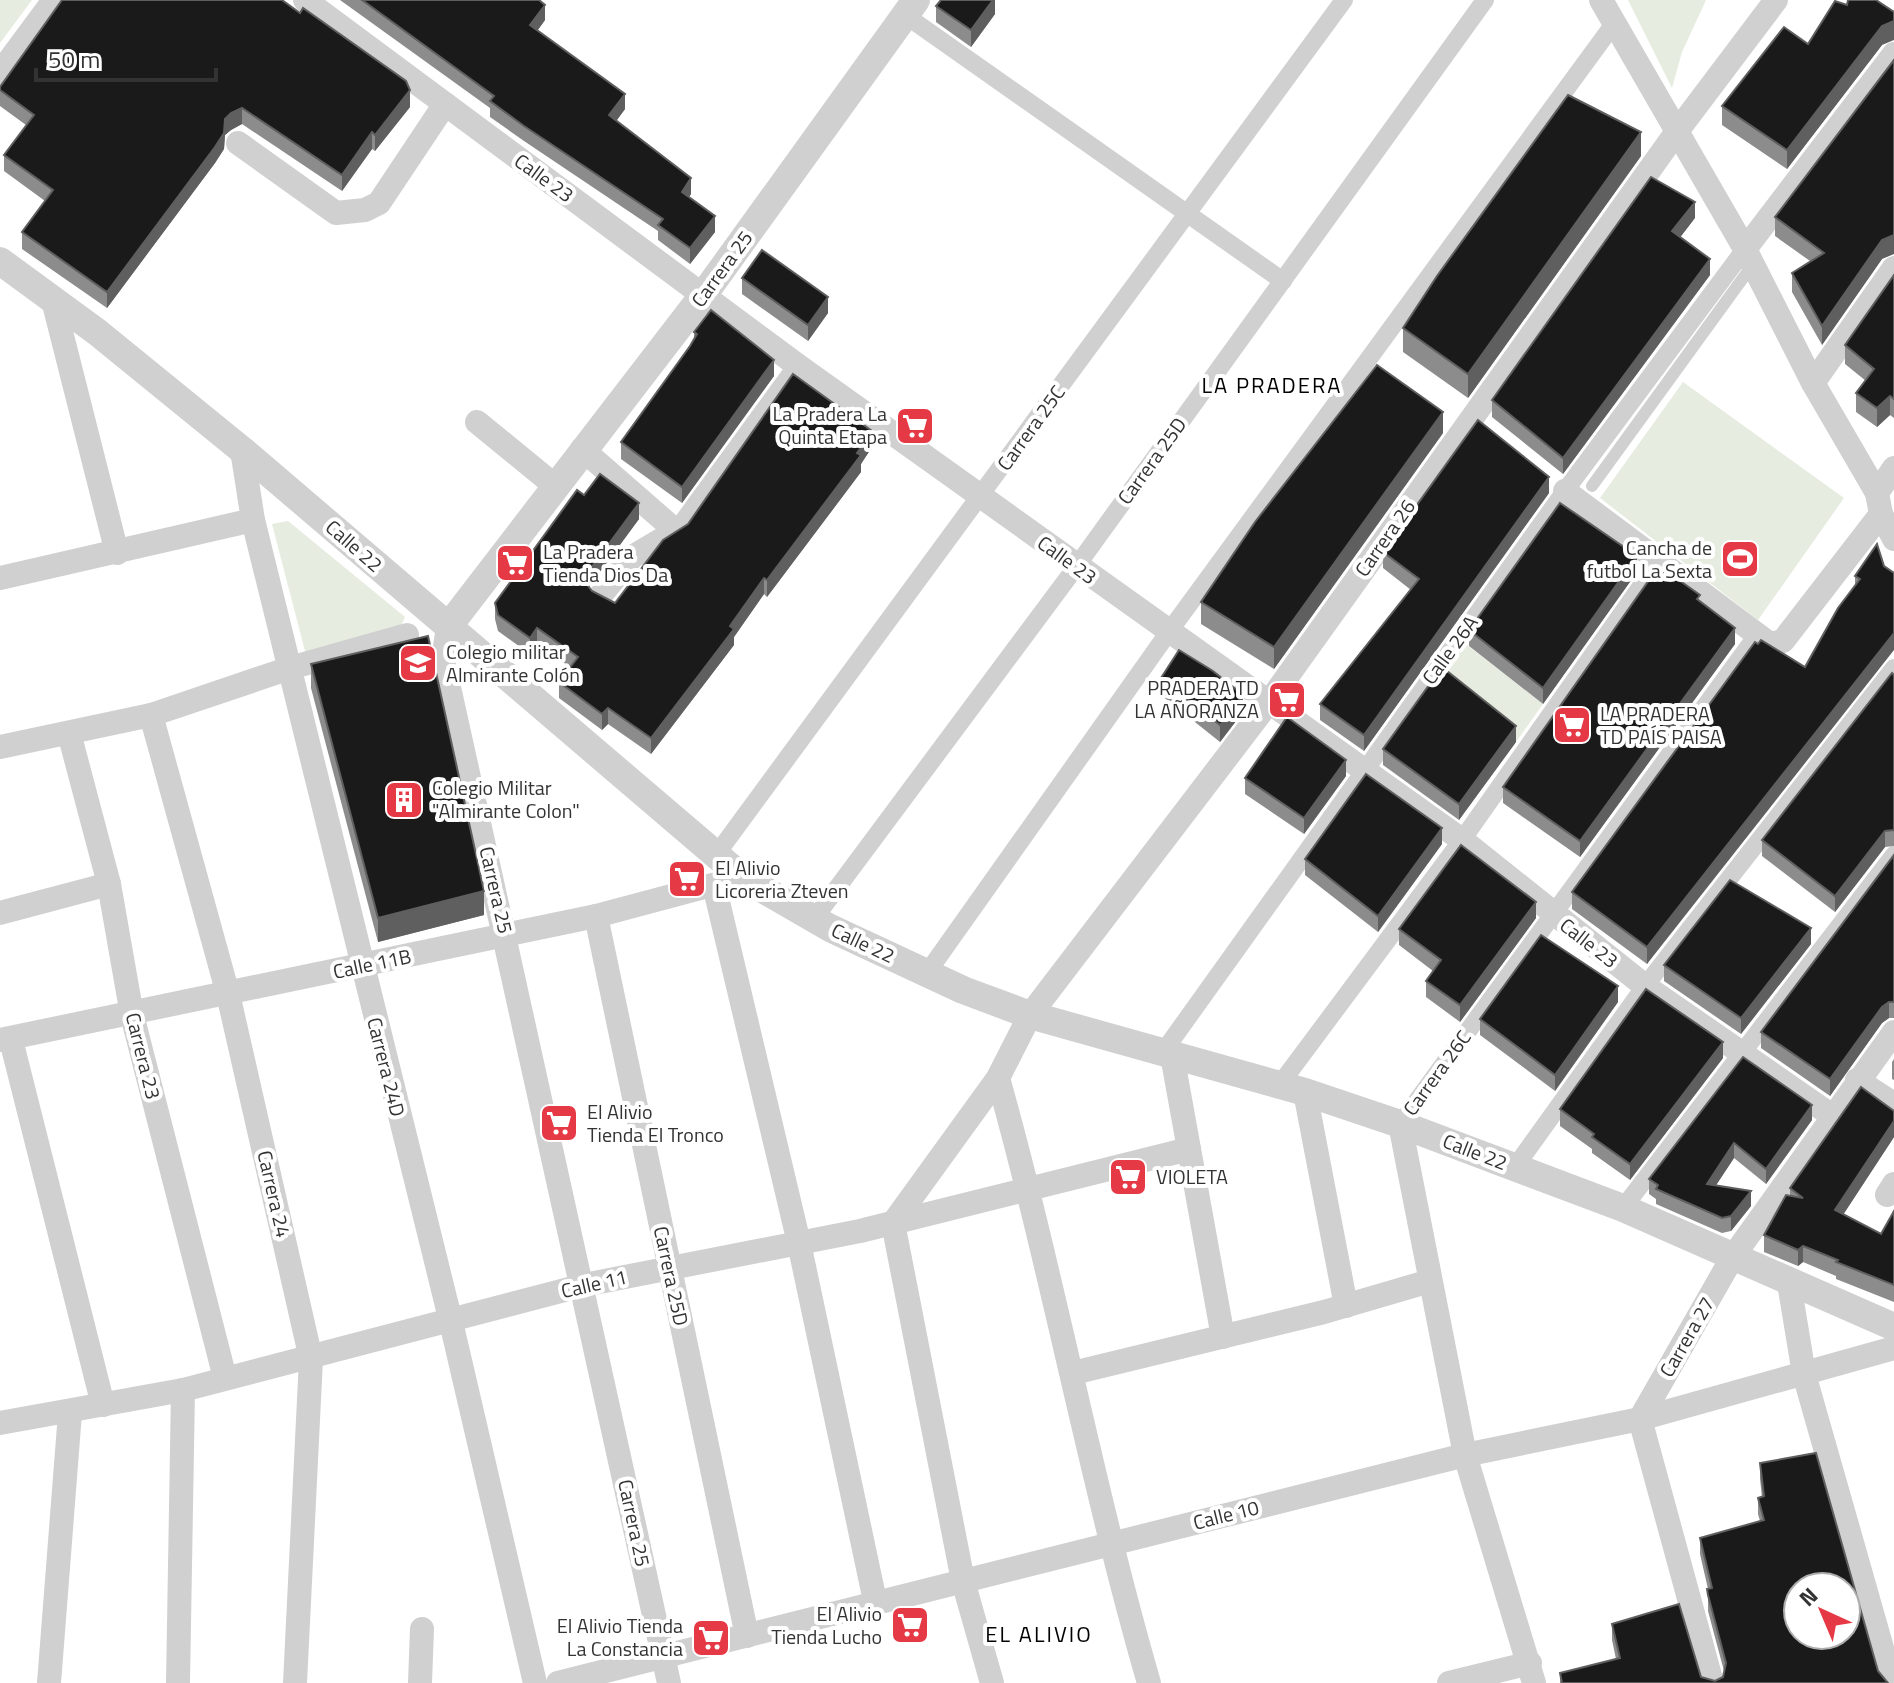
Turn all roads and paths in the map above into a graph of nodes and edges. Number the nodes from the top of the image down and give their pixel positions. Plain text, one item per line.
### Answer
1 (54, 0) edge
2 (305, 0) edge
3 (1344, 0) edge
4 (1485, 0) edge
5 (1601, 0) edge
6 (1776, 0) edge
7 (910, 7) edge
8 (1613, 25) junction
9 (1894, 54) edge
10 (0, 73) edge
11 (445, 104) junction
12 (1678, 130) junction
13 (238, 143) dead end
14 (1187, 215) junction
15 (1748, 258) junction
16 (0, 261) edge
17 (1894, 268) edge
18 (1283, 281) junction
19 (704, 294) junction
20 (53, 300) junction
21 (797, 365) junction
22 (1813, 383) junction
23 (477, 422) dead end
24 (582, 449) junction
25 (242, 450) junction
26 (1894, 468) edge
27 (554, 485) junction
28 (1560, 486) junction
29 (1592, 486) dead end
30 (980, 498) junction
31 (1879, 504) junction
32 (253, 520) junction
33 (676, 531) junction
34 (1894, 539) edge
35 (117, 553) junction
36 (1659, 561) junction
37 (1076, 567) junction
38 (0, 578) edge
39 (601, 595) edge
40 (448, 627) junction
41 (1168, 633) junction
42 (407, 635) dead end
43 (1757, 635) junction
44 (290, 668) junction
45 (1894, 668) edge
46 (1269, 702) junction
47 (151, 715) junction
48 (69, 733) junction
49 (0, 747) edge
50 (1364, 771) junction
51 (1462, 840) junction
52 (716, 855) junction
53 (1894, 855) edge
54 (742, 877) junction
55 (109, 884) junction
56 (714, 885) junction
57 (0, 913) edge
58 (1553, 915) junction
59 (596, 916) junction
60 (814, 919) junction
61 (506, 935) junction
62 (361, 966) junction
63 (927, 973) junction
64 (1645, 986) junction
65 (228, 994) junction
66 (132, 1015) junction
67 (1030, 1015) junction
68 (1894, 1032) edge
69 (6, 1040) edge
70 (1743, 1051) junction
71 (1167, 1055) junction
72 (998, 1078) junction
73 (1857, 1080) junction
74 (1291, 1090) junction
75 (1894, 1104) edge
76 (1831, 1115) junction
77 (1400, 1124) junction
78 (1189, 1149) junction
79 (1515, 1167) junction
80 (1028, 1188) junction
81 (1623, 1208) junction
82 (893, 1223) junction
83 (799, 1243) junction
84 (1732, 1258) junction
85 (669, 1268) junction
86 (1430, 1281) junction
87 (1789, 1283) junction
88 (584, 1285) junction
89 (1346, 1306) junction
90 (451, 1322) junction
91 (1894, 1327) edge
92 (1223, 1337) junction
93 (1894, 1348) edge
94 (311, 1359) junction
95 (1073, 1373) junction
96 (1804, 1374) junction
97 (225, 1378) junction
98 (183, 1390) junction
99 (103, 1405) junction
100 (70, 1413) junction
101 (1640, 1419) junction
102 (0, 1423) edge
103 (1465, 1455) junction
104 (1109, 1544) junction
105 (963, 1581) junction
106 (875, 1601) junction
107 (422, 1629) dead end
108 (747, 1636) junction
109 (662, 1657) junction
110 (1532, 1673) edge
111 (49, 1683) edge
112 (178, 1683) edge
113 (295, 1683) edge
114 (420, 1683) edge
115 (535, 1683) edge
116 (558, 1683) edge
117 (669, 1683) edge
118 (992, 1683) edge
119 (1149, 1683) edge
120 (1449, 1683) edge
121 (1712, 1683) edge
122 (1892, 1683) edge

1 - 10 street
2 - 11 street, Calle 23
3 - 14 street, Carrera 25C
4 - 18 street, Carrera 25D
5 - 8 street
6 - 12 street, Carrera 26
7 - 14 street
7 - 19 street, Carrera 25
8 - 12 street
8 - 41 street
9 - 15 street
11 - 13 street
11 - 19 street, Calle 23
12 - 15 street
12 - 46 street, Carrera 26
14 - 18 street
14 - 30 street, Carrera 25C
15 - 22 street
15 - 28 street, Calle 26A
15 - 29 lane
16 - 20 street, Calle 22
17 - 22 street
18 - 37 street, Carrera 25D
19 - 21 street, Calle 23
19 - 24 street, Carrera 25
20 - 25 street, Calle 22
20 - 35 street
21 - 30 street, Calle 23
21 - 33 street
22 - 31 street
23 - 27 street
24 - 27 street, Carrera 25
24 - 33 street
25 - 32 street, Carrera 24D
25 - 40 street, Calle 22
26 - 31 street
27 - 40 street, Carrera 25
28 - 36 street
28 - 50 street, Calle 26A
30 - 37 street, Calle 23
30 - 52 street, Carrera 25C
31 - 34 street
31 - 43 street
32 - 35 street
32 - 44 street, Carrera 24D
33 - 39 street
35 - 38 street
36 - 43 street
36 - 51 street
37 - 41 street, Calle 23
37 - 60 street, Carrera 25D
40 - 52 street, Calle 22
40 - 61 street, Carrera 25
41 - 46 street, Calle 23
41 - 63 street
42 - 44 street
43 - 58 street, Carrera 26C
44 - 47 street
44 - 62 street, Carrera 24D
45 - 64 street
46 - 50 street, Calle 23
46 - 67 street, Carrera 26
47 - 48 street
47 - 65 street, Carrera 24
48 - 49 street
48 - 55 street, Carrera 23
50 - 51 street, Calle 23
50 - 71 street, Calle 26A
51 - 58 street, Calle 23
51 - 74 street
52 - 54 street, Calle 22
53 - 70 street
54 - 56 street, Calle 11B
54 - 60 street, Calle 22
55 - 57 street
55 - 66 street, Carrera 23
56 - 59 street, Calle 11B
56 - 83 street
58 - 64 street, Calle 23
58 - 77 street, Carrera 26C
59 - 61 street, Calle 11B
59 - 85 street, Carrera 25D
60 - 63 street, Calle 22
61 - 62 street, Calle 11B
61 - 88 street, Carrera 25
62 - 65 street, Calle 11B
62 - 90 street, Carrera 24D
63 - 67 street, Calle 22
64 - 70 street, Calle 23
64 - 79 street
65 - 66 street, Calle 11B
65 - 94 street, Carrera 24
66 - 69 street, Calle 11B
66 - 97 street, Carrera 23
67 - 71 street, Calle 22
67 - 72 street, Carrera 26
68 - 73 street, Carrera 27
69 - 99 street
70 - 76 street, Calle 23
70 - 81 street
71 - 74 street, Calle 22
71 - 78 street
72 - 80 street
72 - 82 street, Carrera 26
73 - 75 street
73 - 76 street, Carrera 27
74 - 77 street, Calle 22
74 - 89 street
76 - 84 street, Carrera 27
77 - 79 street, Calle 22
77 - 86 street, Carrera 26C
78 - 80 street, Calle 11
78 - 92 street
79 - 81 street, Calle 22
80 - 82 street, Calle 11
80 - 95 street
81 - 84 street, Calle 22
82 - 83 street, Calle 11
82 - 105 street
83 - 85 street, Calle 11
83 - 106 street
84 - 87 street, Calle 22
84 - 101 street, Carrera 27
85 - 88 street, Calle 11
85 - 108 street, Carrera 25D
86 - 89 street
86 - 103 street, Carrera 26C
87 - 91 street, Calle 22
87 - 96 street
88 - 90 street, Calle 11
88 - 109 street, Carrera 25
89 - 92 street
90 - 94 street, Calle 11
90 - 115 street, Carrera 24D
92 - 95 street
93 - 96 street, Calle 10
94 - 97 street, Calle 11
94 - 113 street, Carrera 24
95 - 104 street
96 - 101 street, Calle 10
96 - 122 street
97 - 98 street, Calle 11
98 - 99 street, Calle 11
98 - 112 street
99 - 100 street, Calle 11
100 - 102 street, Calle 11
100 - 111 street
101 - 103 street, Calle 10
101 - 121 street
103 - 104 street, Calle 10
103 - 110 street, Carrera 26C
104 - 105 street, Calle 10
104 - 119 street
105 - 106 street, Calle 10
105 - 118 street
106 - 108 street, Calle 10
107 - 114 street
108 - 109 street, Calle 10
109 - 116 street, Calle 10
109 - 117 street, Carrera 25
110 - 120 street

